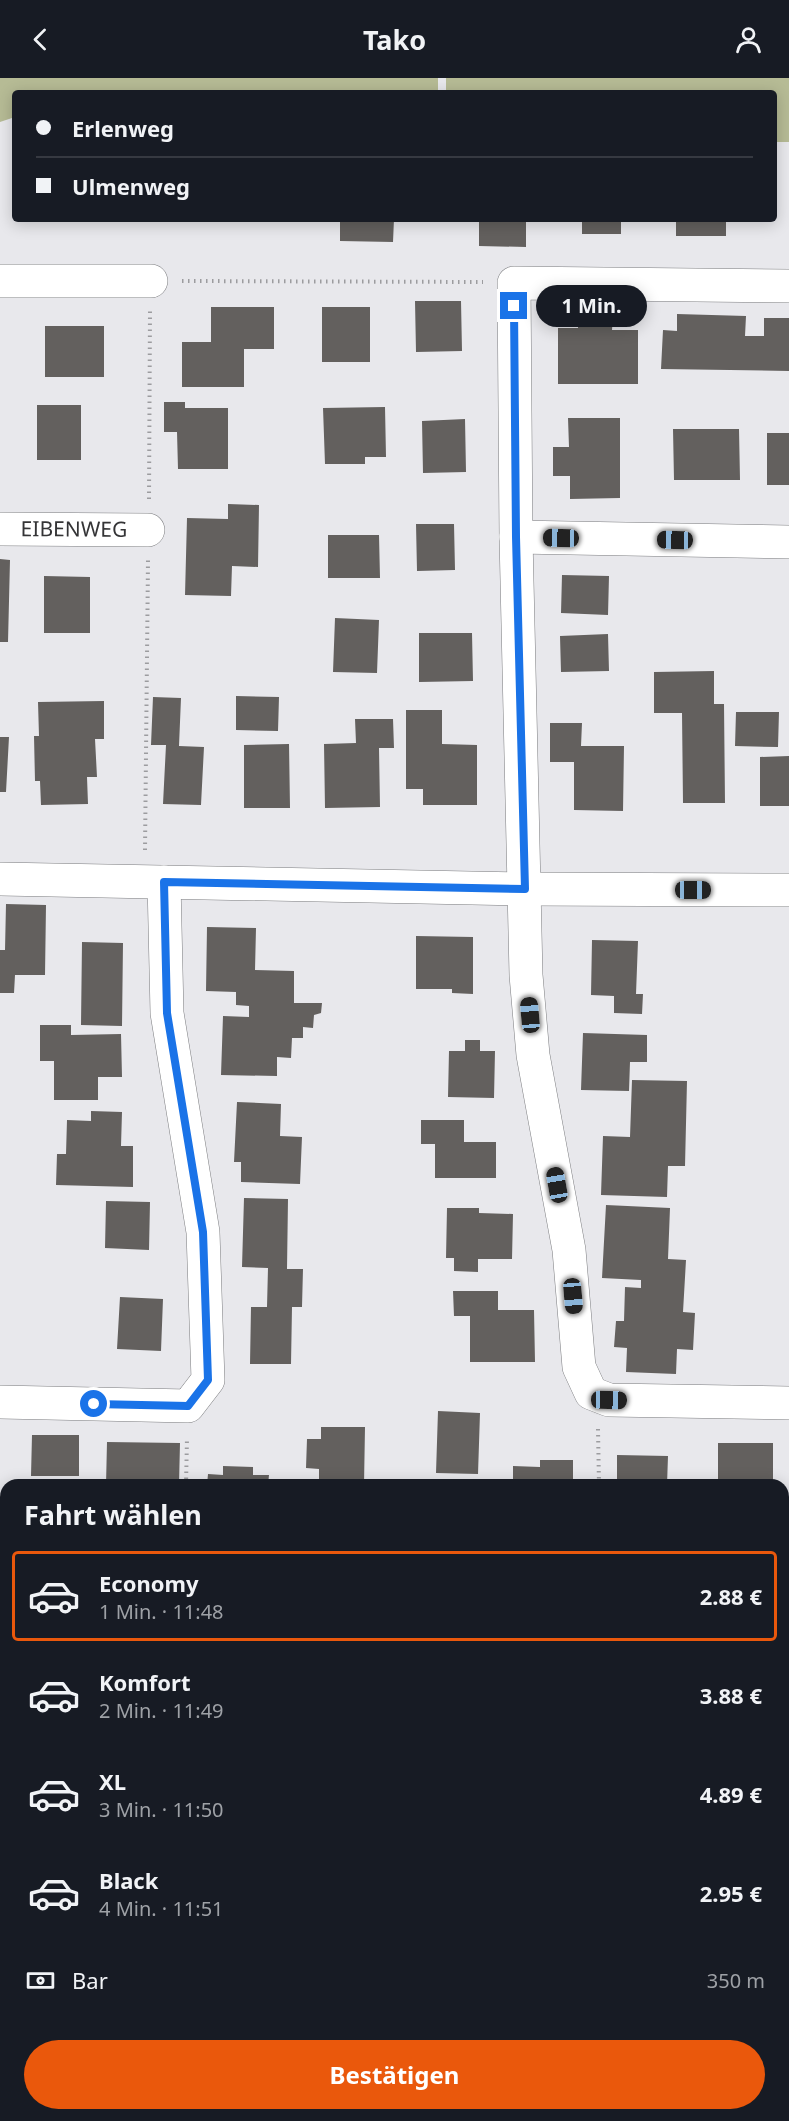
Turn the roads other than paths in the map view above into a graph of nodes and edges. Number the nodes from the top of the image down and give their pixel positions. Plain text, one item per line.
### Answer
1 (0, 280) edge
2 (151, 281) road end
3 (789, 286) edge
4 (0, 530) edge
5 (148, 530) road end
6 (516, 537) junction
7 (789, 542) edge
8 (0, 879) edge
9 (155, 882) junction
10 (525, 889) junction
11 (789, 890) edge
12 (0, 1402) edge
13 (789, 1403) edge

1 - 2 street
3 - 6 street
4 - 5 street, EIBENWEG
6 - 7 street
6 - 10 street
8 - 9 street
9 - 10 street
9 - 12 street
10 - 11 street
10 - 13 street

